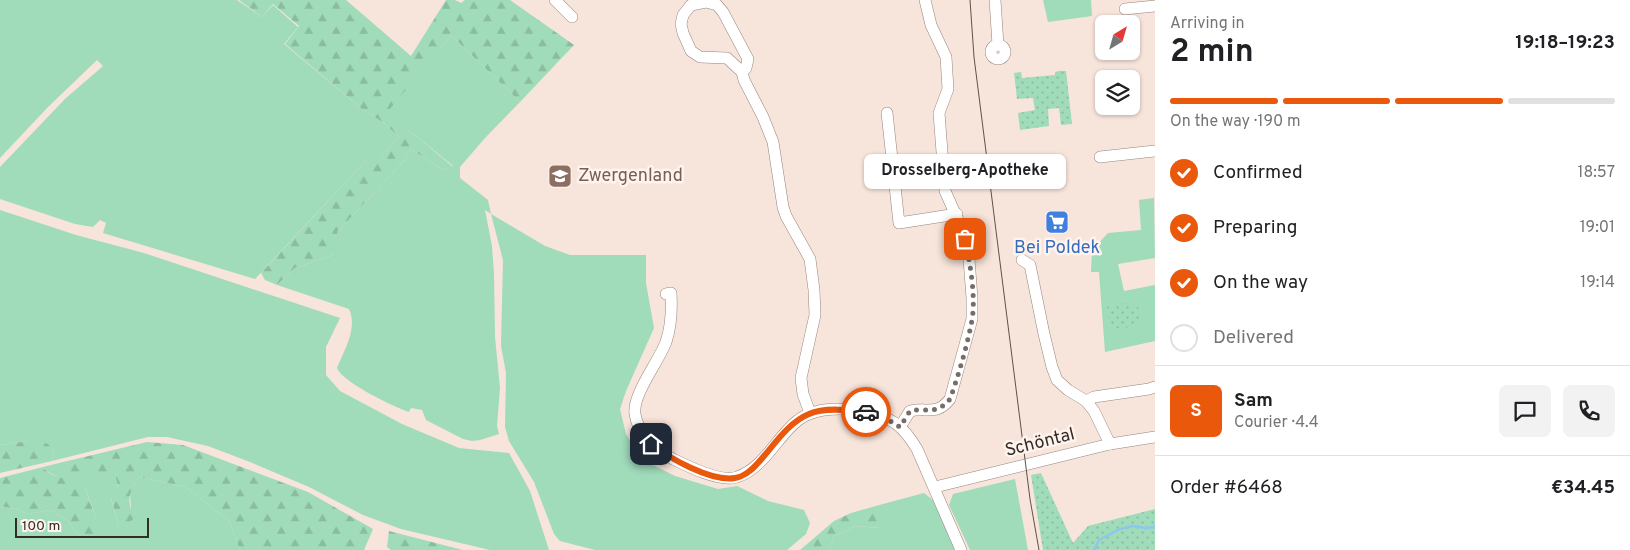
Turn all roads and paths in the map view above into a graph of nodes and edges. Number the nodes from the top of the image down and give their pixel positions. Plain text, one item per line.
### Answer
1 (555, 0) edge
2 (925, 0) edge
3 (995, 0) edge
4 (1155, 6) edge
5 (1125, 9) dead end
6 (572, 16) dead end
7 (998, 45) dead end
8 (742, 72) junction
9 (885, 120) dead end
10 (1155, 151) edge
11 (1100, 157) dead end
12 (957, 214) junction
13 (1022, 260) dead end
14 (666, 294) dead end
15 (1155, 387) edge
16 (1086, 401) junction
17 (810, 413) junction
18 (900, 427) junction
19 (1155, 437) edge
20 (1110, 444) junction
21 (934, 487) junction
22 (961, 550) edge

1 - 6 street
2 - 12 street
3 - 7 street
4 - 5 street
8 - 8 street
8 - 17 street
9 - 12 street
10 - 11 street
12 - 18 street
13 - 16 street
14 - 17 street
15 - 16 street
16 - 20 street
17 - 18 street
18 - 21 street
19 - 20 street, Schöntal
20 - 21 street, Schöntal
21 - 22 street

